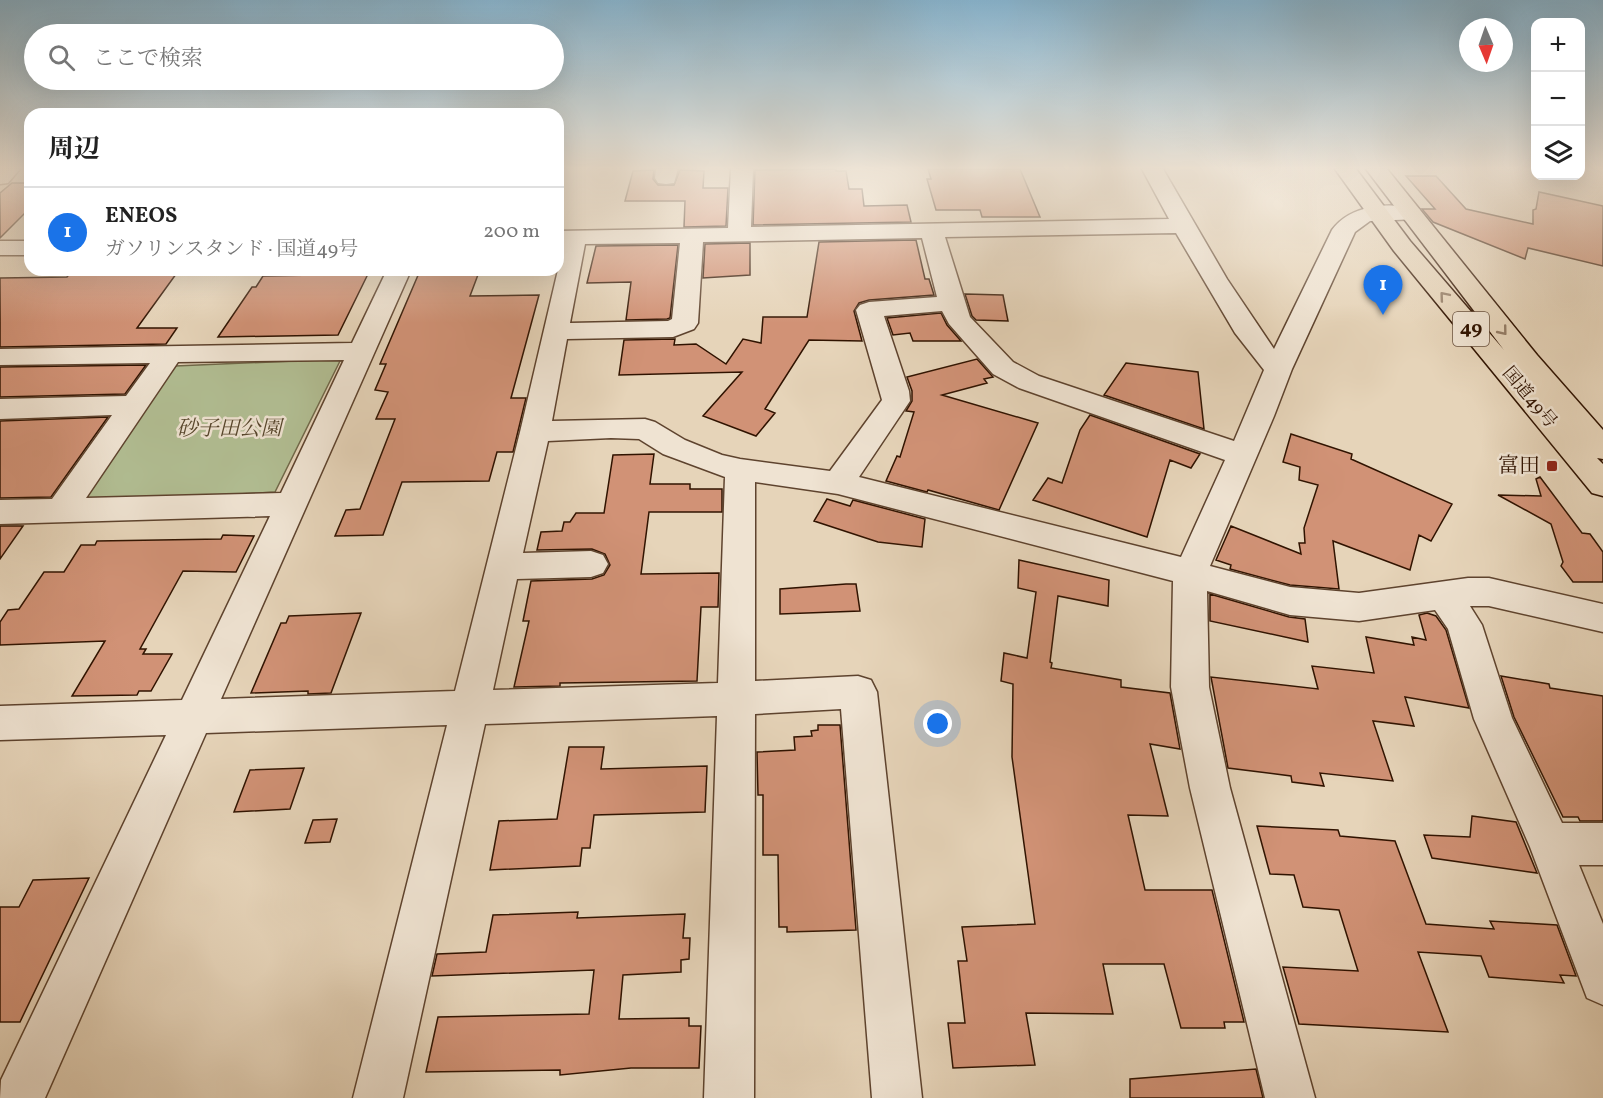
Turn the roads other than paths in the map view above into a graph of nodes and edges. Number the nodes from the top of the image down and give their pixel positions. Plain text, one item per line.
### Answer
1 (740, 220) edge
2 (1180, 220) edge
3 (1353, 220) edge
4 (1397, 220) edge
5 (1401, 220) edge
6 (1183, 226) junction
7 (931, 230) junction
8 (739, 233) junction
9 (692, 234) junction
10 (567, 238) edge
11 (0, 248) edge
12 (24, 248) edge
13 (564, 263) edge
14 (396, 276) edge
15 (563, 276) edge
16 (952, 303) junction
17 (556, 331) junction
18 (362, 351) junction
19 (170, 354) junction
20 (0, 357) edge
21 (1278, 369) junction
22 (135, 405) junction
23 (0, 409) edge
24 (535, 432) junction
25 (1603, 449) edge
26 (1242, 455) junction
27 (740, 470) junction
28 (838, 483) junction
29 (1603, 485) edge
30 (290, 504) junction
31 (60, 511) junction
32 (0, 512) edge
33 (591, 564) dead end
34 (504, 566) junction
35 (1190, 573) junction
36 (1444, 596) junction
37 (1603, 618) edge
38 (735, 699) junction
39 (470, 707) junction
40 (194, 715) junction
41 (0, 723) edge
42 (1550, 844) junction
43 (1603, 844) edge
44 (1603, 982) edge
45 (19, 1098) edge
46 (378, 1098) edge
47 (729, 1098) edge
48 (897, 1098) edge
49 (1290, 1098) edge

1 - 8 street
2 - 6 street
3 - 21 street
29 -> 4 highway, 国道49号 / 49
5 -> 25 highway, 国道49号 / 49
6 - 7 street
6 - 21 street
7 - 8 street
7 - 16 street
8 - 9 street
9 - 10 street
9 - 17 street
10 - 13 street
11 - 12 street
14 - 18 street
15 - 17 street
16 - 26 street
16 - 28 street
17 - 24 street
18 - 19 street
18 - 30 street
19 - 20 street
19 - 22 street
21 - 26 street
22 - 23 street
22 - 31 street
24 - 27 street
24 - 34 street
26 - 35 street
27 - 28 street
27 - 38 street
28 - 35 street
30 - 31 street
30 - 40 street
31 - 32 street
33 - 34 street
34 - 39 street
35 - 36 street
35 - 49 street
36 - 37 street
36 - 42 street
38 - 39 street
38 - 47 street
38 - 48 street
39 - 40 street
39 - 46 street
40 - 41 street
40 - 45 street
42 - 43 street
42 - 44 street

